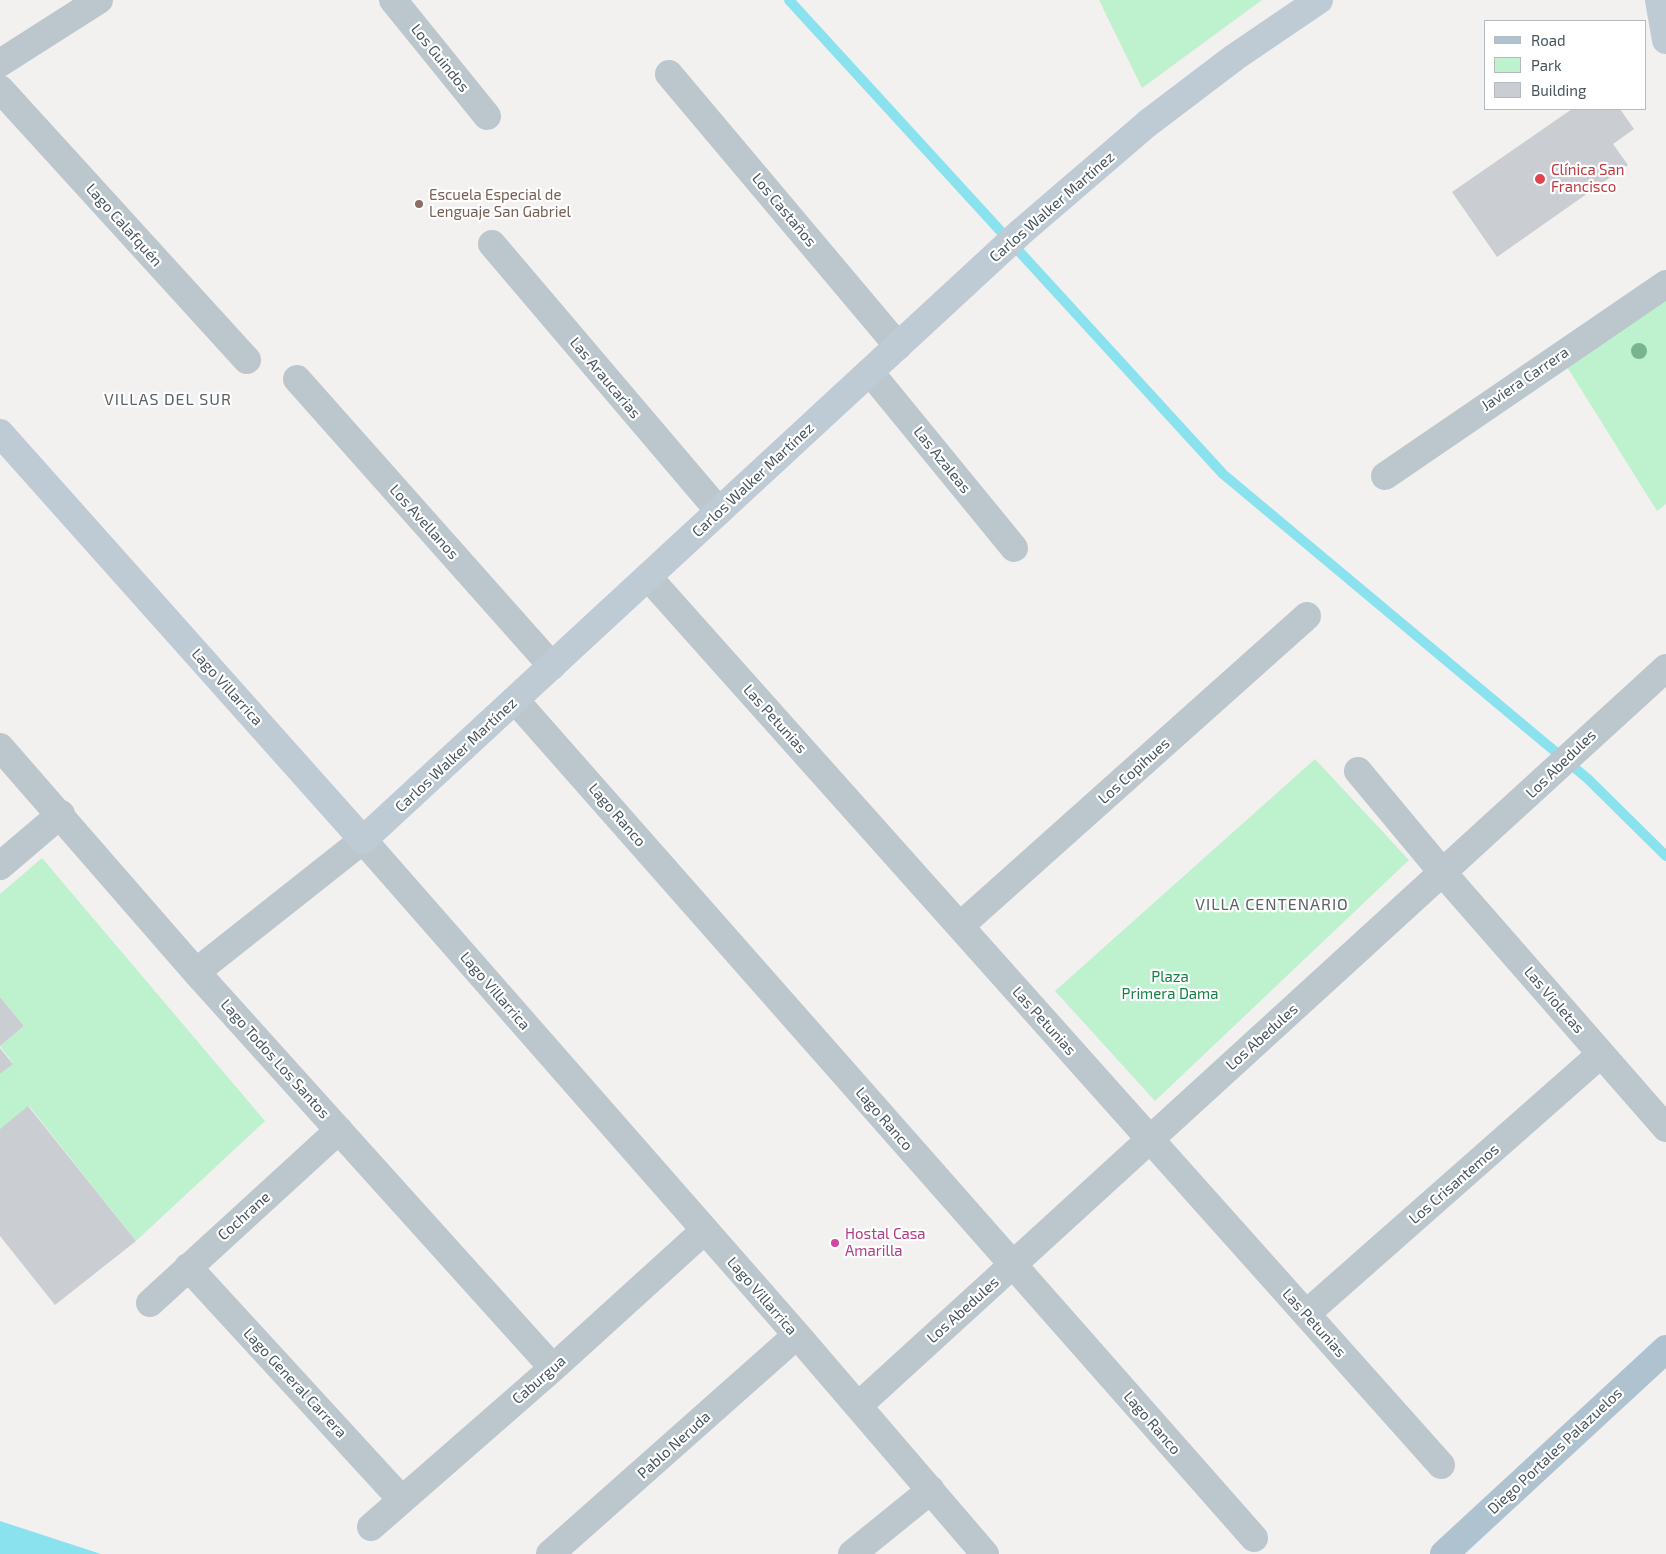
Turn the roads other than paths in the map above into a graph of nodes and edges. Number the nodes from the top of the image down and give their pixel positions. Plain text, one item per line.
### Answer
1 (393, 0) edge
2 (1319, 0) edge
3 (1659, 0) edge
4 (90, 2) edge
5 (1666, 40) edge
6 (0, 63) edge
7 (669, 74) dead end
8 (0, 90) edge
9 (487, 116) dead end
10 (492, 244) dead end
11 (1666, 284) edge
12 (898, 346) junction
13 (248, 360) dead end
14 (870, 372) junction
15 (297, 379) dead end
16 (0, 433) edge
17 (1385, 476) dead end
18 (719, 511) junction
19 (1014, 548) dead end
20 (648, 577) junction
21 (1308, 616) dead end
22 (552, 666) junction
23 (1666, 668) edge
24 (515, 700) junction
25 (0, 747) edge
26 (1358, 771) dead end
27 (61, 814) junction
28 (364, 840) junction
29 (0, 866) edge
30 (1443, 873) junction
31 (960, 926) junction
32 (196, 972) junction
33 (1601, 1054) junction
34 (1666, 1128) edge
35 (339, 1130) junction
36 (1150, 1139) junction
37 (705, 1230) junction
38 (1012, 1265) junction
39 (188, 1267) junction
40 (150, 1303) dead end
41 (1306, 1314) junction
42 (797, 1335) junction
43 (1666, 1349) edge
44 (553, 1368) junction
45 (858, 1406) junction
46 (1441, 1465) dead end
47 (931, 1490) junction
48 (402, 1500) junction
49 (371, 1527) dead end
50 (1254, 1538) dead end
51 (550, 1554) edge
52 (852, 1554) edge
53 (984, 1554) edge
54 (1444, 1554) edge

1 - 9 street, Los Guindos
2 - 12 street, Carlos Walker Martínez
3 - 5 street
4 - 6 street
7 - 12 street, Los Castaños
8 - 13 street, Lago Calafquén
10 - 18 street, Las Araucarias
11 - 17 street, Javiera Carrera
12 - 14 street, Carlos Walker Martínez
14 - 18 street, Carlos Walker Martínez
14 - 19 street, Las Azaleas
15 - 22 street, Los Avellanos
16 - 28 street, Lago Villarrica
18 - 20 street, Carlos Walker Martínez
20 - 22 street, Carlos Walker Martínez
20 - 31 street, Las Petunias
21 - 31 street, Los Copihues
22 - 24 street, Carlos Walker Martínez
23 - 30 street, Los Abedules
24 - 28 street, Carlos Walker Martínez
24 - 38 street, Lago Ranco
25 - 27 street, Lago Todos Los Santos
26 - 30 street, Las Violetas
27 - 29 street
27 - 32 street, Lago Todos Los Santos
28 - 32 street, Carlos Walker Martínez
28 - 37 street, Lago Villarrica
30 - 33 street, Las Violetas
30 - 36 street, Los Abedules
31 - 36 street, Las Petunias
32 - 35 street, Lago Todos Los Santos
33 - 34 street, Las Violetas
33 - 41 street, Los Crisantemos
35 - 39 street, Cochrane
35 - 44 street, Lago Todos Los Santos
36 - 38 street, Los Abedules
36 - 41 street, Las Petunias
37 - 42 street, Lago Villarrica
37 - 44 street, Caburgua
38 - 45 street, Los Abedules
38 - 50 street, Lago Ranco
39 - 40 street, Cochrane
39 - 48 street, Lago General Carrera
41 - 46 street, Las Petunias
42 - 45 street, Lago Villarrica
42 - 51 street, Pablo Neruda
43 - 54 main road, Diego Portales Palazuelos
44 - 48 street, Caburgua
45 - 47 street, Lago Villarrica
47 - 52 street
47 - 53 street, Lago Villarrica
48 - 49 street, Caburgua

